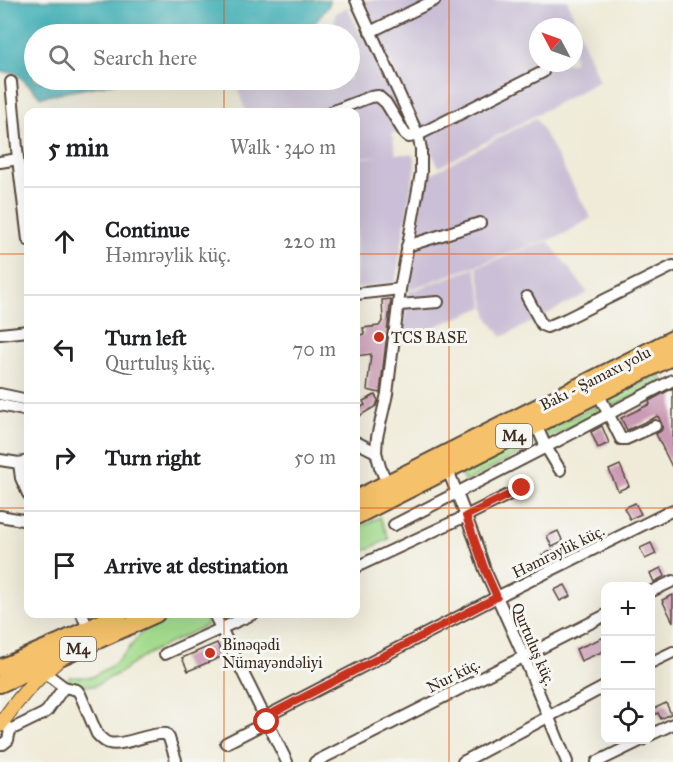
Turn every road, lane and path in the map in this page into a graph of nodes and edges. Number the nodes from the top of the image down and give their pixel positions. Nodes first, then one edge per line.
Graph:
1 (356, 0) edge
2 (435, 0) edge
3 (370, 32) junction
4 (543, 72) dead end
5 (11, 82) dead end
6 (341, 108) edge
7 (418, 135) junction
8 (18, 159) junction
9 (0, 162) edge
10 (24, 208) edge
11 (480, 223) dead end
12 (407, 246) junction
13 (673, 266) edge
14 (400, 289) junction
15 (360, 294) edge
16 (527, 297) dead end
17 (438, 302) dead end
18 (399, 305) junction
19 (24, 331) edge
20 (0, 334) edge
21 (673, 339) edge
22 (672, 358) edge
23 (673, 380) edge
24 (598, 393) junction
25 (0, 394) edge
26 (24, 399) edge
27 (0, 405) edge
28 (24, 410) edge
29 (608, 414) junction
30 (536, 425) junction
31 (655, 426) dead end
32 (360, 444) edge
33 (546, 447) junction
34 (376, 452) junction
35 (0, 460) edge
36 (24, 462) edge
37 (447, 470) junction
38 (560, 470) dead end
39 (387, 483) junction
40 (24, 485) edge
41 (522, 488) dead end
42 (457, 492) junction
43 (360, 496) edge
44 (673, 510) edge
45 (360, 514) edge
46 (0, 516) edge
47 (466, 516) junction
48 (24, 520) edge
49 (394, 525) dead end
50 (360, 565) edge
51 (673, 581) edge
52 (655, 590) edge
53 (497, 597) junction
54 (100, 618) edge
55 (145, 618) edge
56 (216, 618) edge
57 (244, 618) edge
58 (601, 618) edge
59 (85, 621) edge
60 (221, 628) junction
61 (61, 649) junction
62 (673, 652) edge
63 (165, 654) dead end
64 (524, 657) junction
65 (0, 658) edge
66 (655, 661) edge
67 (0, 668) edge
68 (45, 672) junction
69 (0, 684) edge
70 (64, 687) junction
71 (601, 690) edge
72 (548, 716) junction
73 (266, 719) junction
74 (673, 724) edge
75 (4, 726) edge
76 (655, 733) edge
77 (226, 743) dead end
78 (0, 744) edge
79 (634, 744) edge
80 (176, 760) dead end
81 (287, 762) edge
82 (315, 762) edge
83 (463, 762) edge
84 (567, 762) edge
85 (597, 762) edge

1 - 3 street
2 - 3 street
3 - 7 street
4 - 7 street
5 - 8 street
6 - 7 street
7 - 12 street
8 - 9 street
8 - 10 street
11 - 12 street
12 - 14 street
13 - 16 street
14 - 15 street
14 - 18 street
17 - 18 street
18 - 34 street
19 - 20 street
21 - 39 highway, Bakı - Şamaxı yolu / M4
22 - 24 highway, Bakı - Şamaxı yolu / M4
23 - 29 street
24 - 29 street
24 - 30 highway, Bakı - Şamaxı yolu / M4
25 - 26 street
27 - 28 street
29 - 31 street
29 - 33 street
30 - 33 street
30 - 37 highway, Bakı - Şamaxı yolu / M4
32 - 34 street
33 - 38 street
33 - 42 street
34 - 39 street
35 - 36 street
36 - 40 street
37 - 42 street, Qurtuluş küç.
37 - 45 highway, Bakı - Şamaxı yolu / M4
39 - 43 highway, Bakı - Şamaxı yolu / M4
41 - 47 street
42 - 47 street, Qurtuluş küç.
42 - 49 street
44 - 53 street, Həmrəylik küç.
46 - 48 street
47 - 50 street
47 - 53 street, Qurtuluş küç.
51 - 52 street
53 - 64 street, Qurtuluş küç.
53 - 73 street, Həmrəylik küç.
54 - 59 highway, M4
55 - 61 highway, M4
56 - 60 street
57 - 60 street
58 - 64 street, Nur küç.
59 - 61 highway, M4
60 - 63 street
60 - 73 street
61 - 65 highway
61 - 67 highway, M4
61 - 68 main road
61 - 69 highway, M4
62 - 66 street
64 - 72 street, Qurtuluş küç.
64 - 82 street, Nur küç.
68 - 70 street
68 - 75 main road
70 - 75 street
70 - 80 street
71 - 72 street
72 - 83 street
72 - 84 street, Qurtuluş küç.
73 - 77 street, Həmrəylik küç.
73 - 81 street
74 - 76 street
75 - 78 street
79 - 85 street

